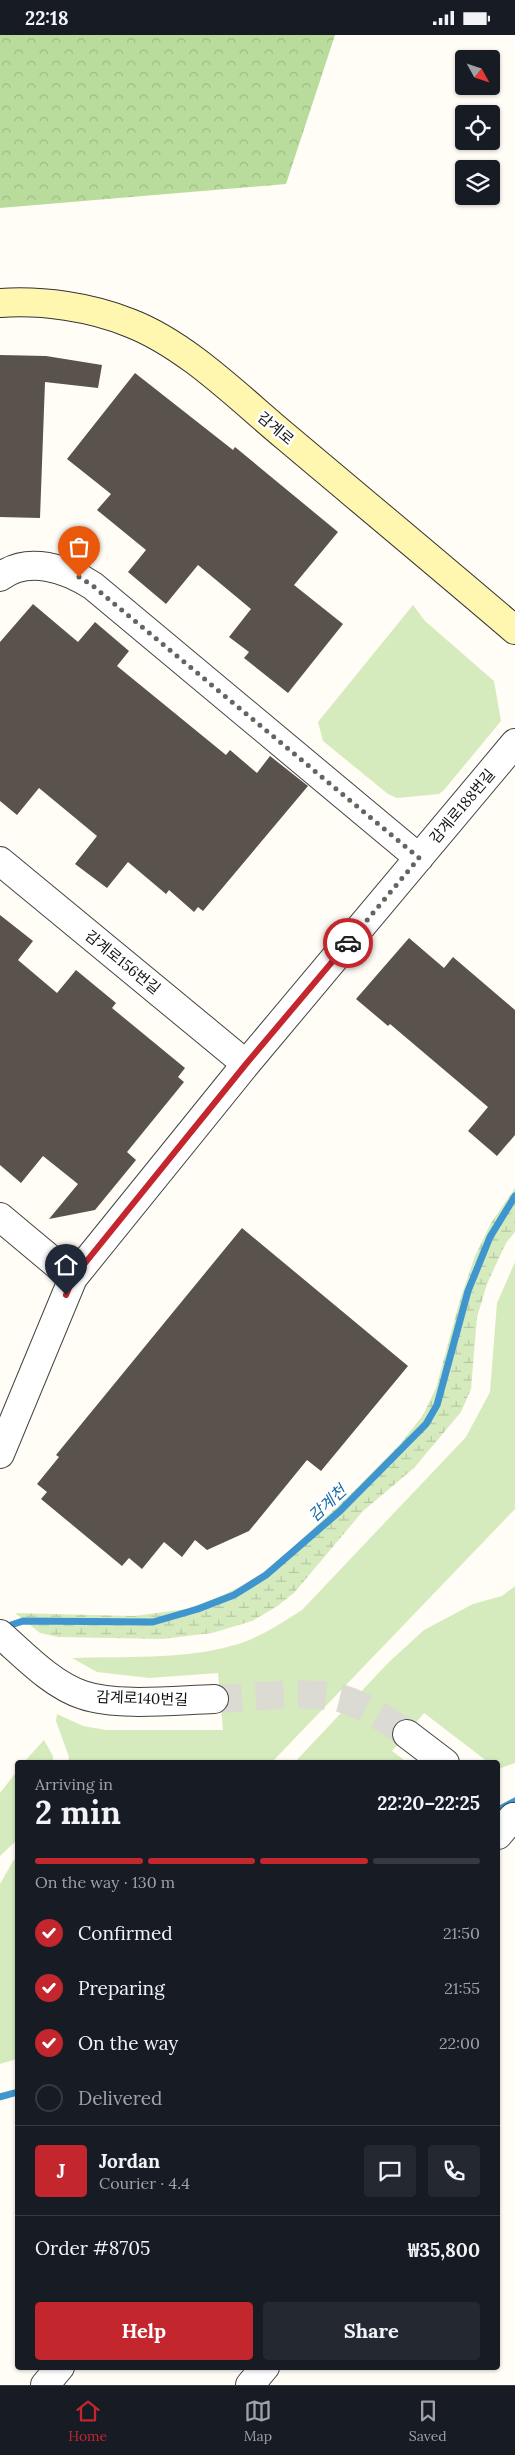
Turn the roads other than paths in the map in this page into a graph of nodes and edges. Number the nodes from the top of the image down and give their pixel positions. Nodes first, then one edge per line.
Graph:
1 (0, 303) edge
2 (0, 577) edge
3 (515, 629) edge
4 (515, 743) edge
5 (419, 858) junction
6 (0, 861) edge
7 (246, 1064) junction
8 (0, 1217) edge
9 (73, 1278) junction
10 (0, 1454) edge
11 (0, 1634) edge
12 (214, 1699) tunnel mouth
13 (407, 1734) tunnel mouth
14 (441, 1760) edge
15 (58, 2370) edge
16 (262, 2370) edge
17 (45, 2385) edge
18 (250, 2385) edge

1 - 3 main road, 감계로
2 - 5 street
4 - 5 street, 감계로188번길
5 - 7 street, 감계로188번길
6 - 7 street, 감계로156번길
7 - 9 street, 감계로188번길
8 - 9 street
9 - 10 street, 감계로188번길
11 - 12 street, 감계로140번길
13 - 14 street
15 - 17 street
16 - 18 street

